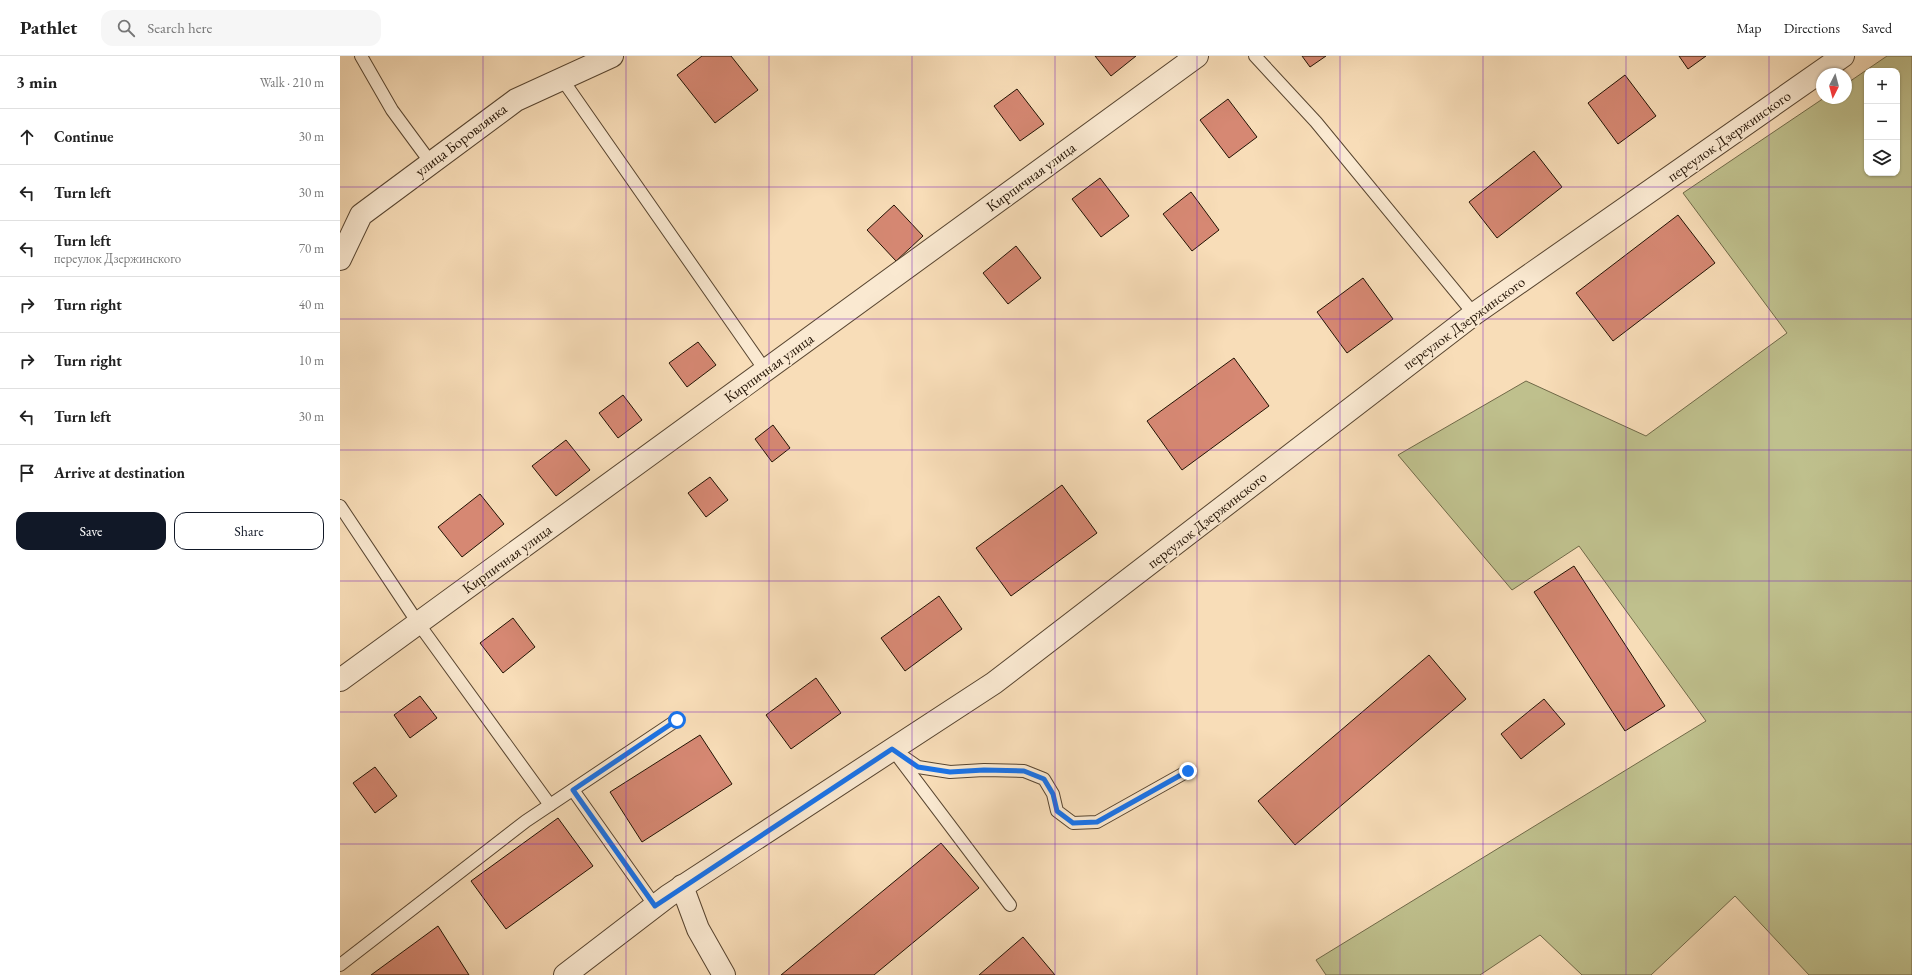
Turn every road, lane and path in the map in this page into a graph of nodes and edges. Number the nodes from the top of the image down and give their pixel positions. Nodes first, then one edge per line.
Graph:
1 (361, 56) edge
2 (612, 56) edge
3 (1197, 56) edge
4 (1255, 56) edge
5 (1843, 56) edge
6 (562, 79) junction
7 (431, 163) junction
8 (340, 259) edge
9 (1474, 314) junction
10 (765, 370) junction
11 (340, 506) edge
12 (418, 623) junction
13 (340, 680) edge
14 (677, 720) dead end
15 (892, 749) junction
16 (1188, 771) dead end
17 (573, 790) junction
18 (550, 805) junction
19 (682, 886) junction
20 (1010, 905) dead end
21 (655, 906) junction
22 (340, 965) edge
23 (565, 975) edge
24 (724, 975) edge

1 - 7 lane
2 - 6 street, улица Боровлянка
3 - 10 street, Кирпичная улица
4 - 9 lane
5 - 9 street, переулок Дзержинского
6 - 7 street, улица Боровлянка
6 - 10 lane
7 - 8 street, улица Боровлянка
9 - 15 street, переулок Дзержинского
10 - 12 street, Кирпичная улица
11 - 12 lane
12 - 13 street, Кирпичная улица
12 - 18 lane
14 - 17 lane
15 - 16 lane
15 - 19 street, переулок Дзержинского
15 - 20 lane
17 - 18 lane
17 - 21 lane
18 - 22 lane
19 - 21 street, переулок Дзержинского
19 - 24 street
21 - 23 street, переулок Дзержинского

